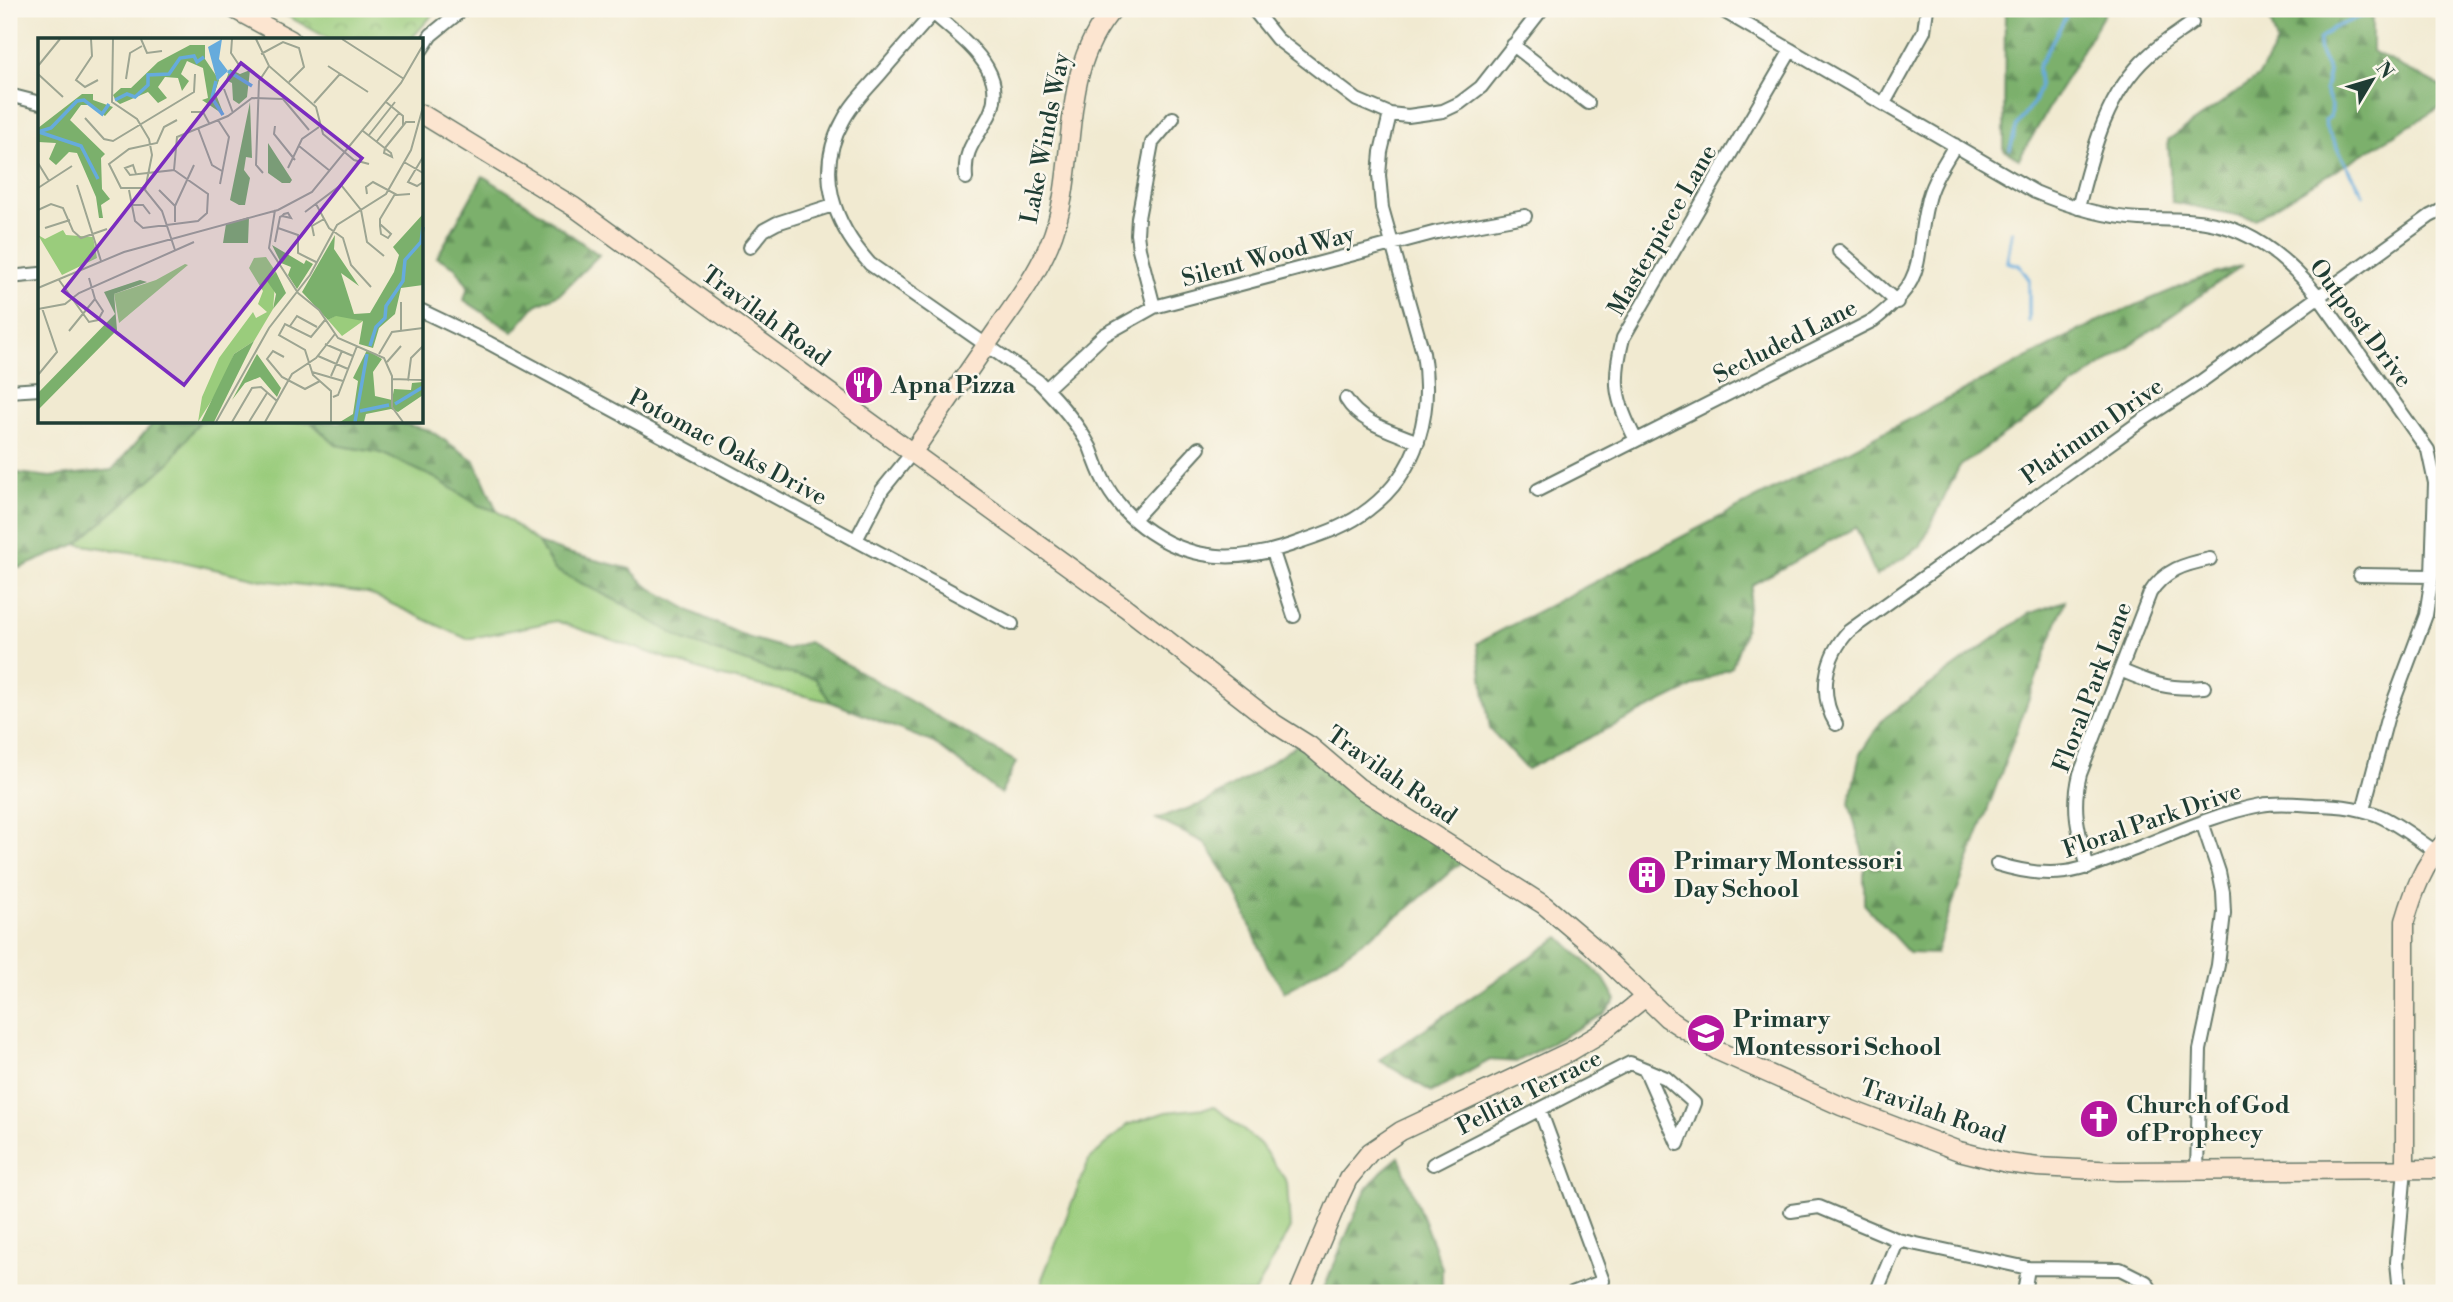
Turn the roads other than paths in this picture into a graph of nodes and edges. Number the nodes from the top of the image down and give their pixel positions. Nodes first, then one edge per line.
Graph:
1 (234, 9) edge
2 (463, 9) edge
3 (1114, 9) edge
4 (1253, 9) edge
5 (1542, 9) edge
6 (1720, 9) edge
7 (1927, 9) edge
8 (935, 11) edge
9 (2192, 23) dead end
10 (287, 38) edge
11 (1513, 45) junction
12 (424, 46) edge
13 (1791, 50) junction
14 (9, 95) edge
15 (38, 102) edge
16 (1588, 103) dead end
17 (1884, 103) junction
18 (1390, 114) junction
19 (424, 115) edge
20 (1173, 118) dead end
21 (1955, 145) junction
22 (966, 178) dead end
23 (833, 205) junction
24 (2078, 208) junction
25 (2444, 209) edge
26 (1524, 216) dead end
27 (1393, 245) junction
28 (750, 247) dead end
29 (1839, 251) dead end
30 (38, 274) edge
31 (9, 277) edge
32 (2319, 297) junction
33 (1897, 302) junction
34 (1154, 307) junction
35 (424, 312) edge
36 (986, 346) junction
37 (38, 389) edge
38 (1046, 389) junction
39 (9, 391) edge
40 (1346, 399) dead end
41 (1636, 440) junction
42 (1418, 442) junction
43 (1199, 447) dead end
44 (912, 453) junction
45 (1538, 491) dead end
46 (1133, 519) junction
47 (856, 540) junction
48 (1273, 552) junction
49 (2210, 559) dead end
50 (2360, 575) dead end
51 (2432, 576) junction
52 (1294, 616) dead end
53 (1012, 624) dead end
54 (2120, 670) junction
55 (2204, 687) dead end
56 (1836, 724) dead end
57 (2363, 810) junction
58 (2202, 822) junction
59 (2440, 848) edge
60 (1997, 864) dead end
61 (2088, 868) junction
62 (1644, 998) junction
63 (1646, 1069) junction
64 (1540, 1110) junction
65 (1433, 1164) dead end
66 (2405, 1168) junction
67 (2444, 1169) edge
68 (2197, 1171) junction
69 (1791, 1211) dead end
70 (1898, 1240) junction
71 (2028, 1268) junction
72 (1299, 1293) edge
73 (1572, 1293) edge
74 (1876, 1293) edge
75 (2024, 1293) edge
76 (2152, 1293) edge
77 (2400, 1293) edge

1 - 10 main road
2 - 12 street
3 - 36 main road, Lake Winds Way
4 - 18 street
5 - 11 street
6 - 13 street, Outpost Drive
7 - 17 street
8 - 22 street
8 - 23 street
9 - 24 street
11 - 16 street
11 - 18 street
13 - 17 street, Outpost Drive
13 - 41 street, Masterpiece Lane
14 - 15 street
17 - 21 street, Outpost Drive
18 - 27 street
19 - 44 main road, Travilah Road
20 - 34 street
21 - 24 street, Outpost Drive
21 - 33 street, Secluded Lane
23 - 28 street
23 - 36 street
24 - 32 street, Outpost Drive
25 - 32 street, Platinum Drive
26 - 27 street, Silent Wood Way
27 - 34 street, Silent Wood Way
27 - 42 street
29 - 33 street
30 - 31 street
32 - 51 street, Outpost Drive
32 - 56 street, Platinum Drive
33 - 41 street, Secluded Lane
34 - 38 street, Silent Wood Way
35 - 47 street, Potomac Oaks Drive
36 - 38 street
36 - 44 main road, Lake Winds Way
37 - 39 street
38 - 46 street
40 - 42 street
41 - 45 street, Secluded Lane
42 - 48 street
43 - 46 street
44 - 47 street
44 - 62 main road, Travilah Road
46 - 48 street
47 - 53 street, Potomac Oaks Drive
48 - 52 street
49 - 54 street, Floral Park Lane
50 - 51 street
51 - 57 street, Outpost Drive
54 - 55 street
54 - 61 street, Floral Park Lane
57 - 58 street, Floral Park Drive
57 - 59 street, Floral Park Drive
58 - 61 street, Floral Park Drive
58 - 68 street
59 - 66 main road
60 - 61 street, Floral Park Drive
62 - 68 main road, Travilah Road
62 - 72 main road
63 - 63 street
63 - 64 street, Pellita Terrace
64 - 65 street, Pellita Terrace
64 - 73 street
66 - 67 main road, Travilah Road
66 - 68 main road, Travilah Road
66 - 77 street
69 - 70 street
70 - 71 street
70 - 74 street
71 - 75 street
71 - 76 street

